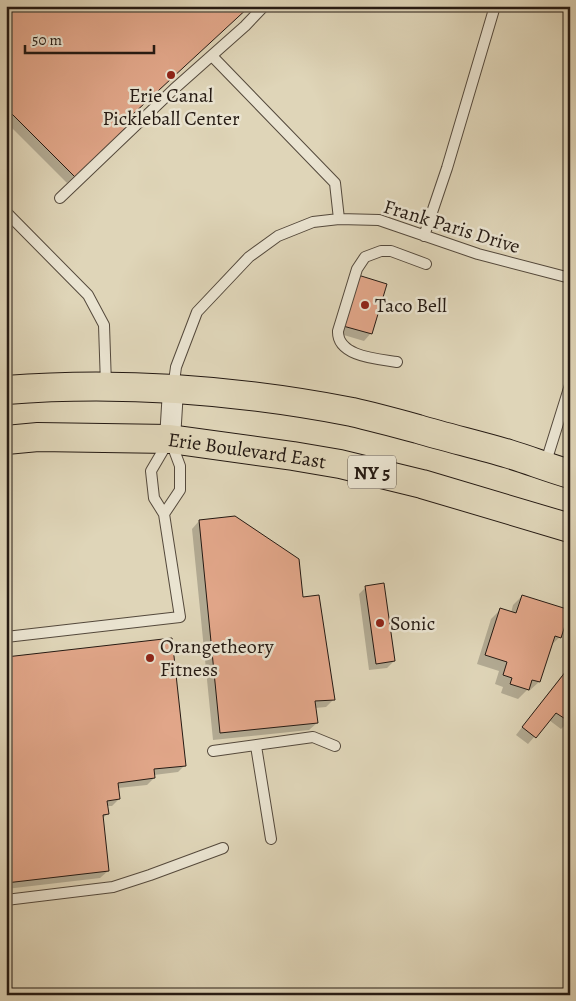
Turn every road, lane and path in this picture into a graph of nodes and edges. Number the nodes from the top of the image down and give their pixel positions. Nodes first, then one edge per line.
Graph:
1 (264, 6) edge
2 (495, 6) edge
3 (212, 56) junction
4 (60, 198) dead end
5 (6, 212) edge
6 (339, 219) junction
7 (424, 236) junction
8 (426, 264) dead end
9 (570, 278) edge
10 (398, 362) dead end
11 (106, 385) junction
12 (570, 385) edge
13 (6, 390) edge
14 (173, 390) junction
15 (170, 439) junction
16 (6, 440) edge
17 (557, 470) edge
18 (164, 514) junction
19 (570, 528) edge
20 (6, 637) edge
21 (256, 746) junction
22 (335, 746) dead end
23 (213, 751) dead end
24 (271, 838) dead end
25 (223, 848) dead end
26 (6, 900) edge

1 - 3 lane
2 - 7 lane
3 - 4 lane
3 - 6 lane
5 - 11 lane
6 - 7 lane, Frank Paris Drive
6 - 14 lane, Frank Paris Drive
7 - 9 lane, Frank Paris Drive
8 - 10 lane
11 - 13 main road
11 - 14 main road
12 - 17 lane
14 - 15 street
14 - 17 main road
15 - 16 main road, Erie Boulevard East / NY 5
15 - 18 lane
15 - 18 lane
15 - 19 main road, Erie Boulevard East / NY 5
18 - 20 lane
21 - 22 lane
21 - 23 lane
21 - 24 lane
25 - 26 lane

